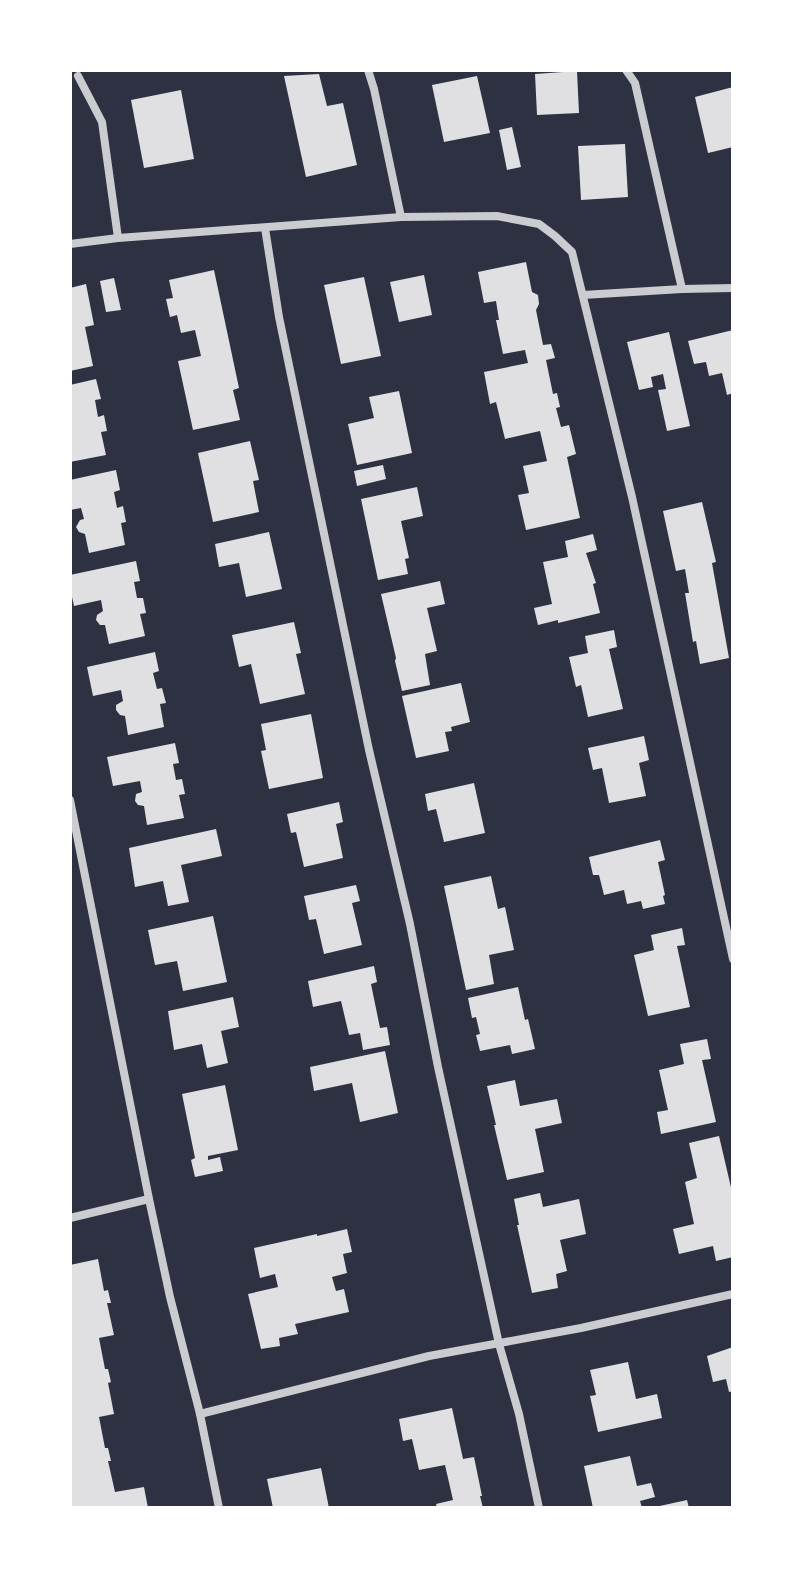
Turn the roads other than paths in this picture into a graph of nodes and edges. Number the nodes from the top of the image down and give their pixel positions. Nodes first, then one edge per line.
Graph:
1 (368, 70) edge
2 (626, 70) edge
3 (78, 76) dead end
4 (401, 217) junction
5 (265, 228) junction
6 (118, 238) junction
7 (70, 244) edge
8 (733, 288) edge
9 (682, 289) junction
10 (583, 295) junction
11 (70, 800) edge
12 (733, 959) edge
13 (149, 1199) junction
14 (70, 1218) edge
15 (733, 1294) edge
16 (499, 1344) junction
17 (200, 1414) junction
18 (219, 1508) edge
19 (539, 1508) edge

1 - 4 street
2 - 9 street
3 - 6 street
4 - 5 street
4 - 10 street
5 - 6 street
5 - 16 street
6 - 7 street
8 - 9 street
9 - 10 street
10 - 12 street
11 - 13 street
13 - 14 street
13 - 17 street
15 - 16 street
16 - 17 street
16 - 19 street
17 - 18 street

